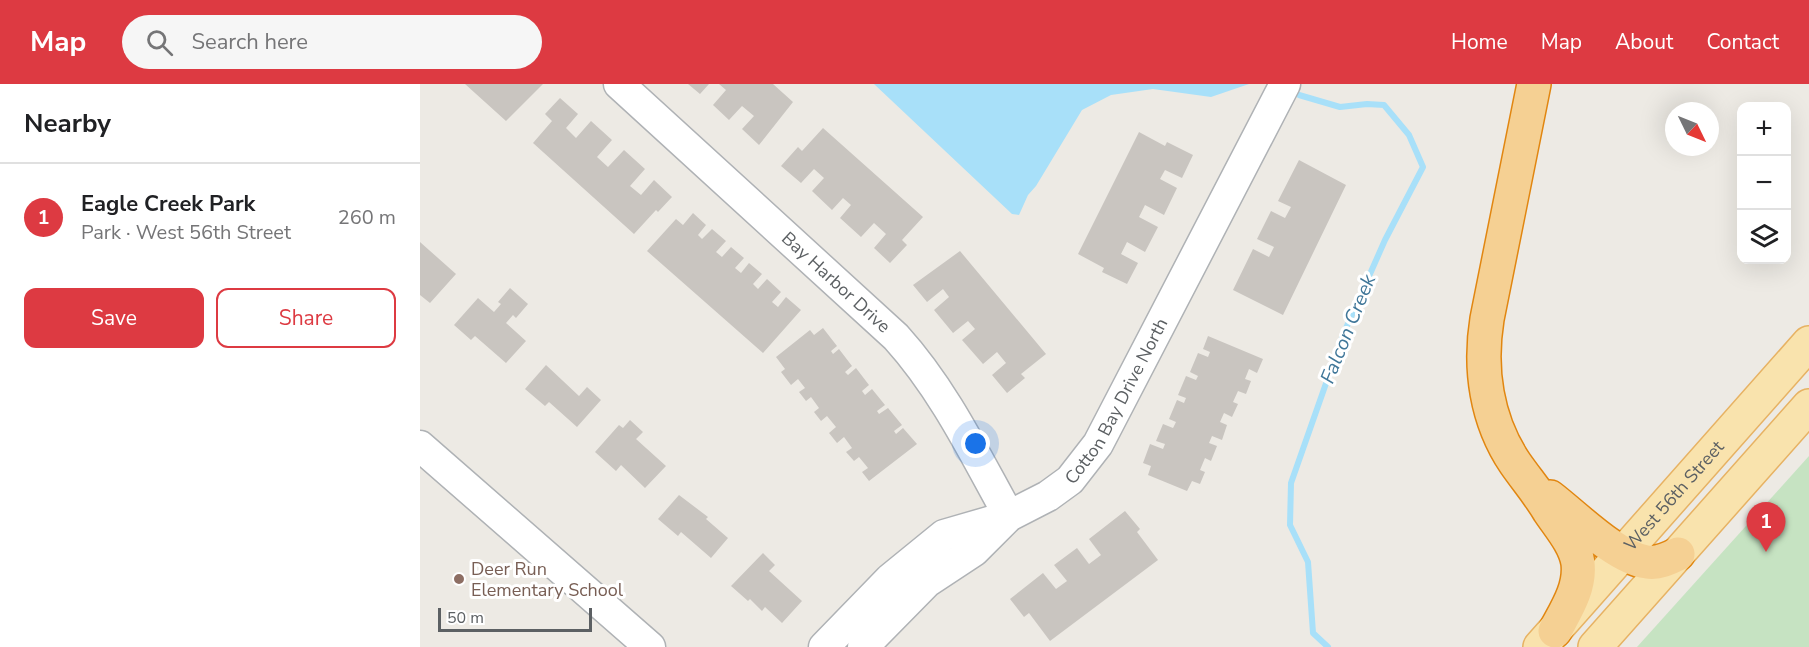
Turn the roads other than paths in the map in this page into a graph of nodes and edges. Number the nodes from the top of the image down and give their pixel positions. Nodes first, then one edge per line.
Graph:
1 (619, 84) edge
2 (1285, 84) edge
3 (1534, 84) edge
4 (1809, 343) edge
5 (1809, 406) edge
6 (420, 446) edge
7 (1530, 481) junction
8 (1009, 516) junction
9 (1622, 554) junction
10 (1678, 554) junction
11 (1547, 639) edge
12 (650, 647) edge
13 (824, 647) edge
14 (863, 647) edge
15 (1595, 647) edge

1 - 8 street, Bay Harbor Drive
2 - 8 street, Cotton Bay Drive North
3 - 7 highway
4 - 9 main road, West 56th Street
5 - 10 main road
6 - 12 street
7 - 9 highway
7 - 11 highway
8 - 13 street
8 - 14 street, Cotton Bay Drive North
9 - 10 highway
9 - 11 main road, West 56th Street
10 - 15 main road

